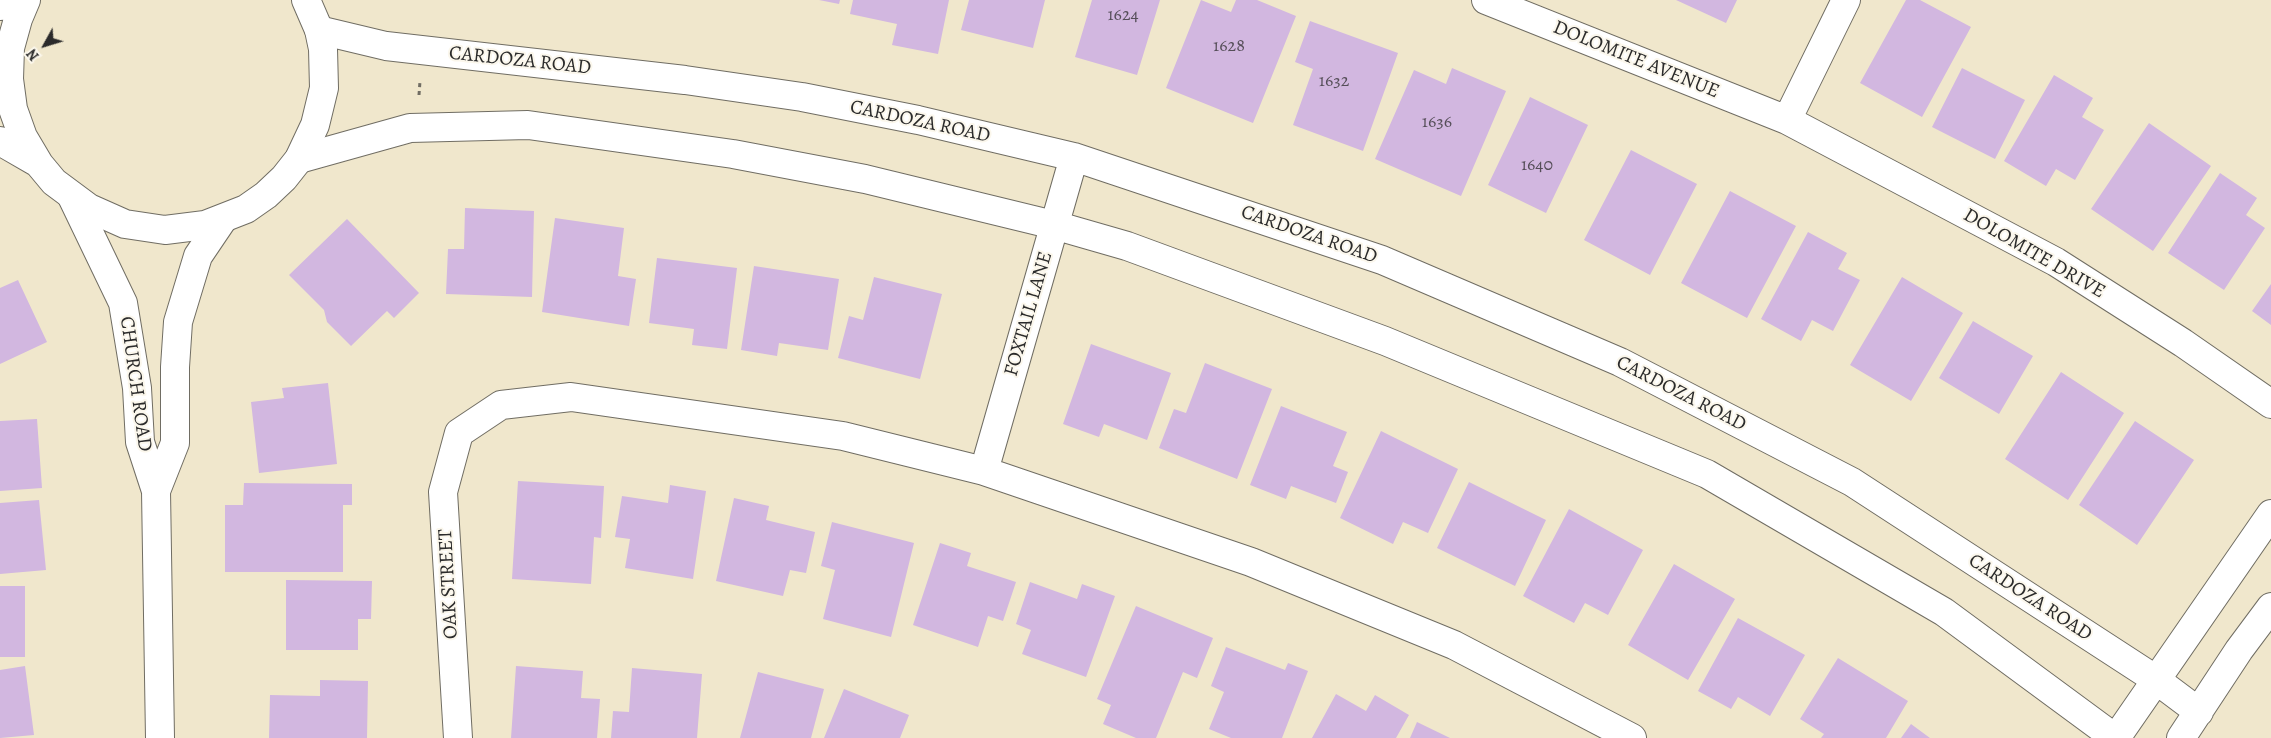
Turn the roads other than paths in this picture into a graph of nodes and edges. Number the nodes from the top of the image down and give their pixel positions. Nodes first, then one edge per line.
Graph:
1 (12, 0) edge
2 (26, 0) edge
3 (306, 0) edge
4 (1486, 0) edge
5 (1846, 0) edge
6 (0, 6) edge
7 (319, 30) junction
8 (1787, 120) junction
9 (0, 142) edge
10 (1074, 157) junction
11 (299, 159) junction
12 (38, 164) junction
13 (72, 197) junction
14 (224, 219) junction
15 (1054, 225) junction
16 (2271, 404) edge
17 (984, 471) junction
18 (156, 491) junction
19 (2271, 514) edge
20 (2271, 607) edge
21 (2155, 679) junction
22 (2199, 712) junction
23 (160, 738) edge
24 (458, 738) edge
25 (1632, 738) edge
26 (2116, 738) edge
27 (2181, 738) edge

1 - 6 street
2 - 12 street
3 - 7 street
4 - 8 street, DOLOMITE AVENUE
5 - 8 street
7 - 10 street, CARDOZA ROAD
7 - 11 street
8 - 16 street, DOLOMITE DRIVE
9 - 12 street
10 - 15 street, FOXTAIL LANE
10 - 21 street, CARDOZA ROAD
11 - 14 street
11 - 15 street
12 - 13 street
13 - 14 street
13 - 18 street, CHURCH ROAD
14 - 18 street, CHURCH ROAD
15 - 17 street, FOXTAIL LANE
15 - 26 street
17 - 24 street, OAK STREET
17 - 25 street
18 - 23 street, CHURCH ROAD
19 - 21 street
20 - 22 street
21 - 22 street, CARDOZA ROAD
21 - 26 street
22 - 27 street

